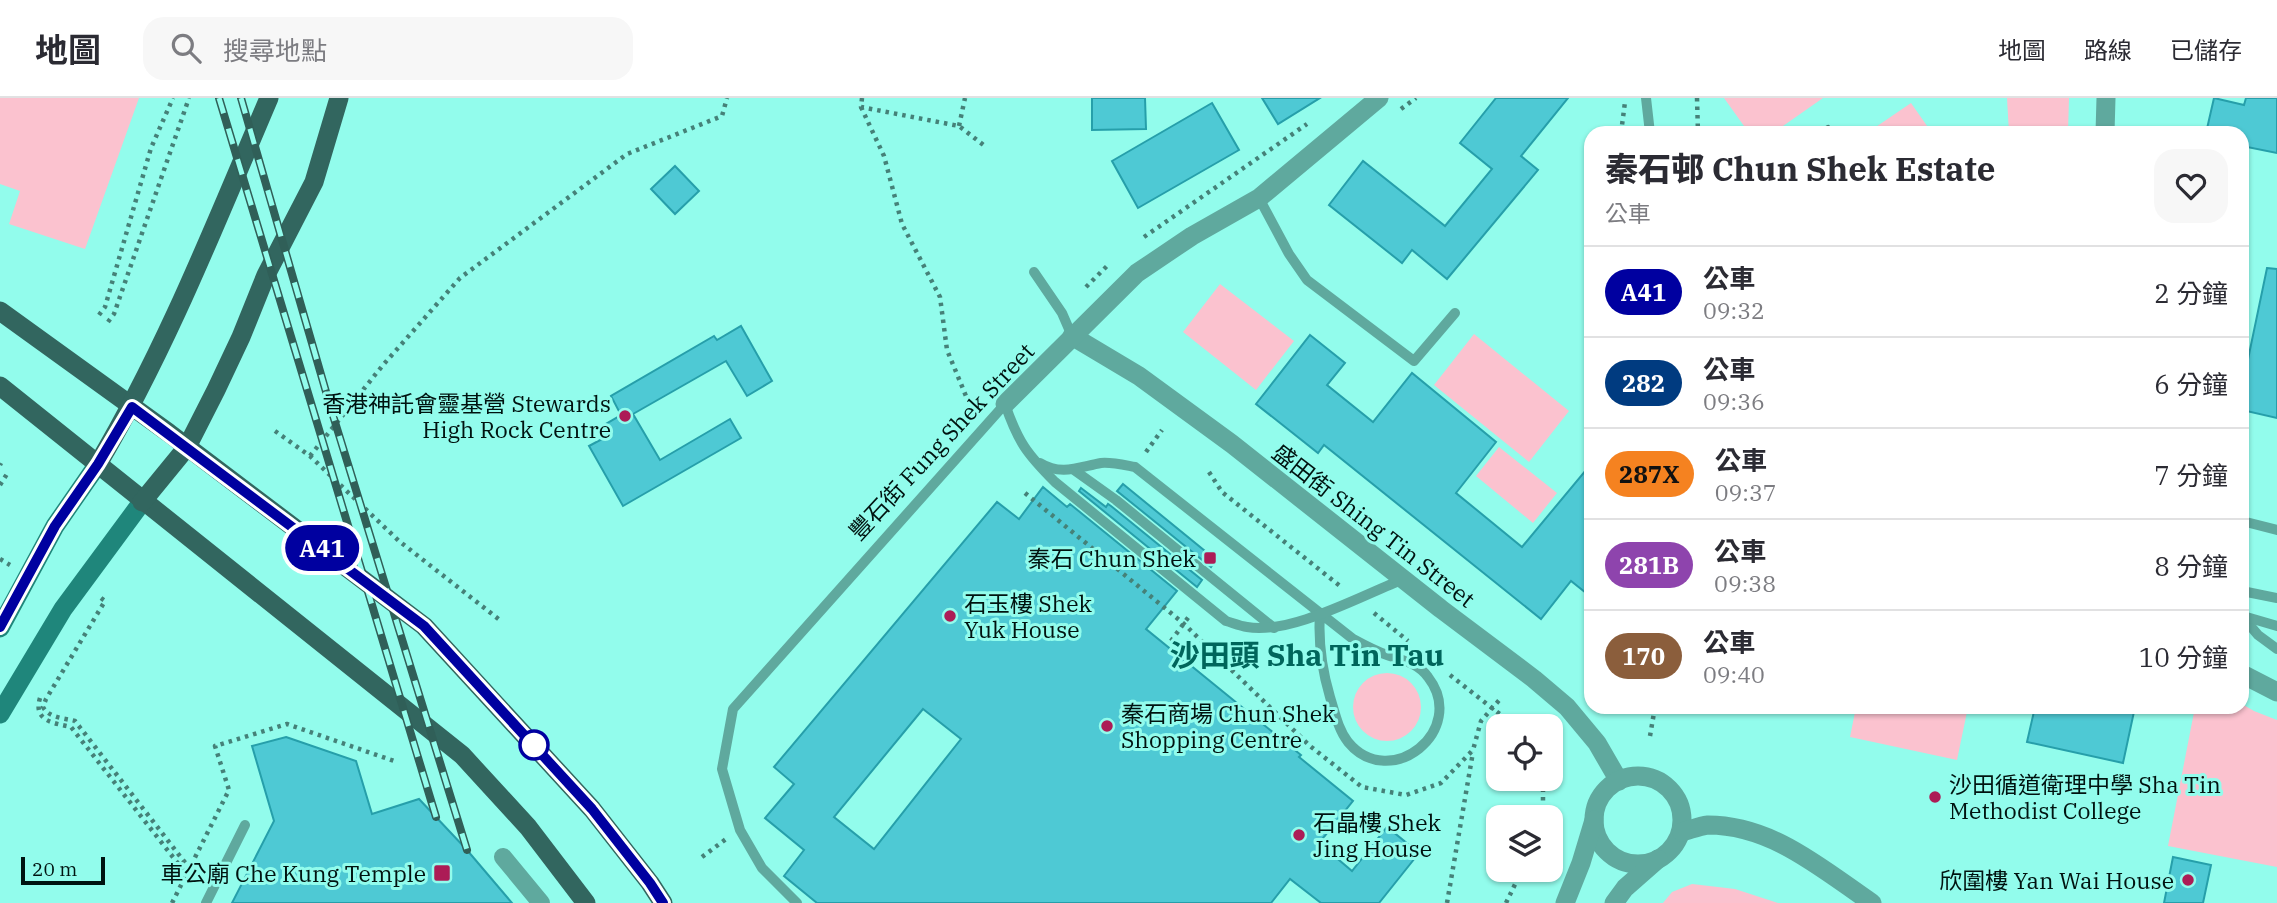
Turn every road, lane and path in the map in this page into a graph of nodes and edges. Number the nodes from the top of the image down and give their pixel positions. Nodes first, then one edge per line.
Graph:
1 (173, 98) edge
2 (189, 98) edge
3 (269, 98) edge
4 (339, 98) edge
5 (727, 98) edge
6 (862, 98) edge
7 (965, 98) edge
8 (1379, 98) edge
9 (1626, 98) edge
10 (1646, 98) edge
11 (1697, 98) edge
12 (2106, 98) edge
13 (861, 107) junction
14 (959, 126) junction
15 (1621, 126) edge
16 (1649, 126) edge
17 (1698, 126) edge
18 (2105, 126) edge
19 (986, 147) dead end
20 (1259, 198) junction
21 (1034, 272) dead end
22 (0, 311) edge
23 (1455, 313) dead end
24 (99, 315) dead end
25 (108, 322) dead end
26 (1072, 336) junction
27 (0, 386) edge
28 (1005, 404) junction
29 (132, 407) junction
30 (972, 413) dead end
31 (1162, 430) dead end
32 (275, 431) dead end
33 (187, 447) junction
34 (310, 456) junction
35 (1030, 457) junction
36 (98, 464) junction
37 (1135, 467) junction
38 (1074, 470) junction
39 (1209, 472) dead end
40 (7, 474) dead end
41 (0, 485) edge
42 (1222, 492) dead end
43 (1025, 493) dead end
44 (142, 502) junction
45 (2249, 524) edge
46 (2277, 530) edge
47 (1404, 579) junction
48 (2249, 592) edge
49 (2277, 598) edge
50 (1202, 601) junction
51 (1320, 613) junction
52 (2249, 618) edge
53 (501, 621) dead end
54 (1184, 623) junction
55 (2249, 624) edge
56 (2277, 626) edge
57 (0, 628) edge
58 (1274, 628) junction
59 (1171, 641) dead end
60 (2277, 649) edge
61 (2249, 678) edge
62 (2277, 692) edge
63 (1502, 697) dead end
64 (0, 714) edge
65 (1654, 714) edge
66 (1650, 736) dead end
67 (1473, 750) junction
68 (397, 762) dead end
69 (1619, 780) junction
70 (1594, 820) junction
71 (245, 825) dead end
72 (740, 830) junction
73 (1682, 832) junction
74 (503, 857) dead end
75 (702, 857) dead end
76 (1658, 859) junction
77 (190, 869) junction
78 (187, 876) junction
79 (1516, 882) edge
80 (172, 903) edge
81 (206, 903) edge
82 (541, 903) edge
83 (586, 903) edge
84 (663, 903) edge
85 (797, 903) edge
86 (1447, 903) edge
87 (1506, 903) edge
88 (1565, 903) edge
89 (1615, 903) edge
90 (1872, 903) edge

1 - 24 path
2 - 25 path
3 - 29 main road
4 - 33 main road
5 - 34 path
6 - 13 path
7 - 14 path
8 - 20 street, 豐石街 Fung Shek Street
9 - 15 path
10 - 16 lane
11 - 17 path
12 - 18 street
13 - 14 path
13 - 30 path
14 - 19 path
20 - 23 lane
20 - 26 street, 豐石街 Fung Shek Street
21 - 26 lane
22 - 29 main road
26 - 28 street, 豐石街 Fung Shek Street
26 - 47 street, 盛田街 Shing Tin Street
27 - 36 main road
28 - 35 lane
28 - 72 lane, 豐石街 Fung Shek Street
29 - 33 main road
29 - 36 main road
31 - 37 path
32 - 34 path
33 - 44 main road
33 - 84 main road
34 - 53 path
35 - 38 lane
35 - 50 lane
36 - 44 main road
36 - 57 main road
37 - 38 lane
37 - 51 lane
38 - 58 lane
39 - 42 path
40 - 41 path
43 - 54 path
44 - 64 main road
44 - 83 main road
45 - 46 lane
47 - 51 lane
47 - 69 street, 盛田街 Shing Tin Street
48 - 49 lane
50 - 54 path
50 - 58 lane
51 - 51 lane
51 - 58 lane
52 - 56 lane
54 - 59 path
54 - 67 path
55 - 60 lane
61 - 62 street
63 - 67 path
65 - 66 path
67 - 86 path
68 - 77 path
69 - 70 street
69 - 73 street
70 - 76 street
70 - 88 street
71 - 81 lane
72 - 75 path
72 - 85 lane, 豐石街 Fung Shek Street
73 - 76 street
73 - 90 street
74 - 82 street
76 - 89 street
77 - 78 path
77 - 78 path
78 - 80 path
79 - 87 path

